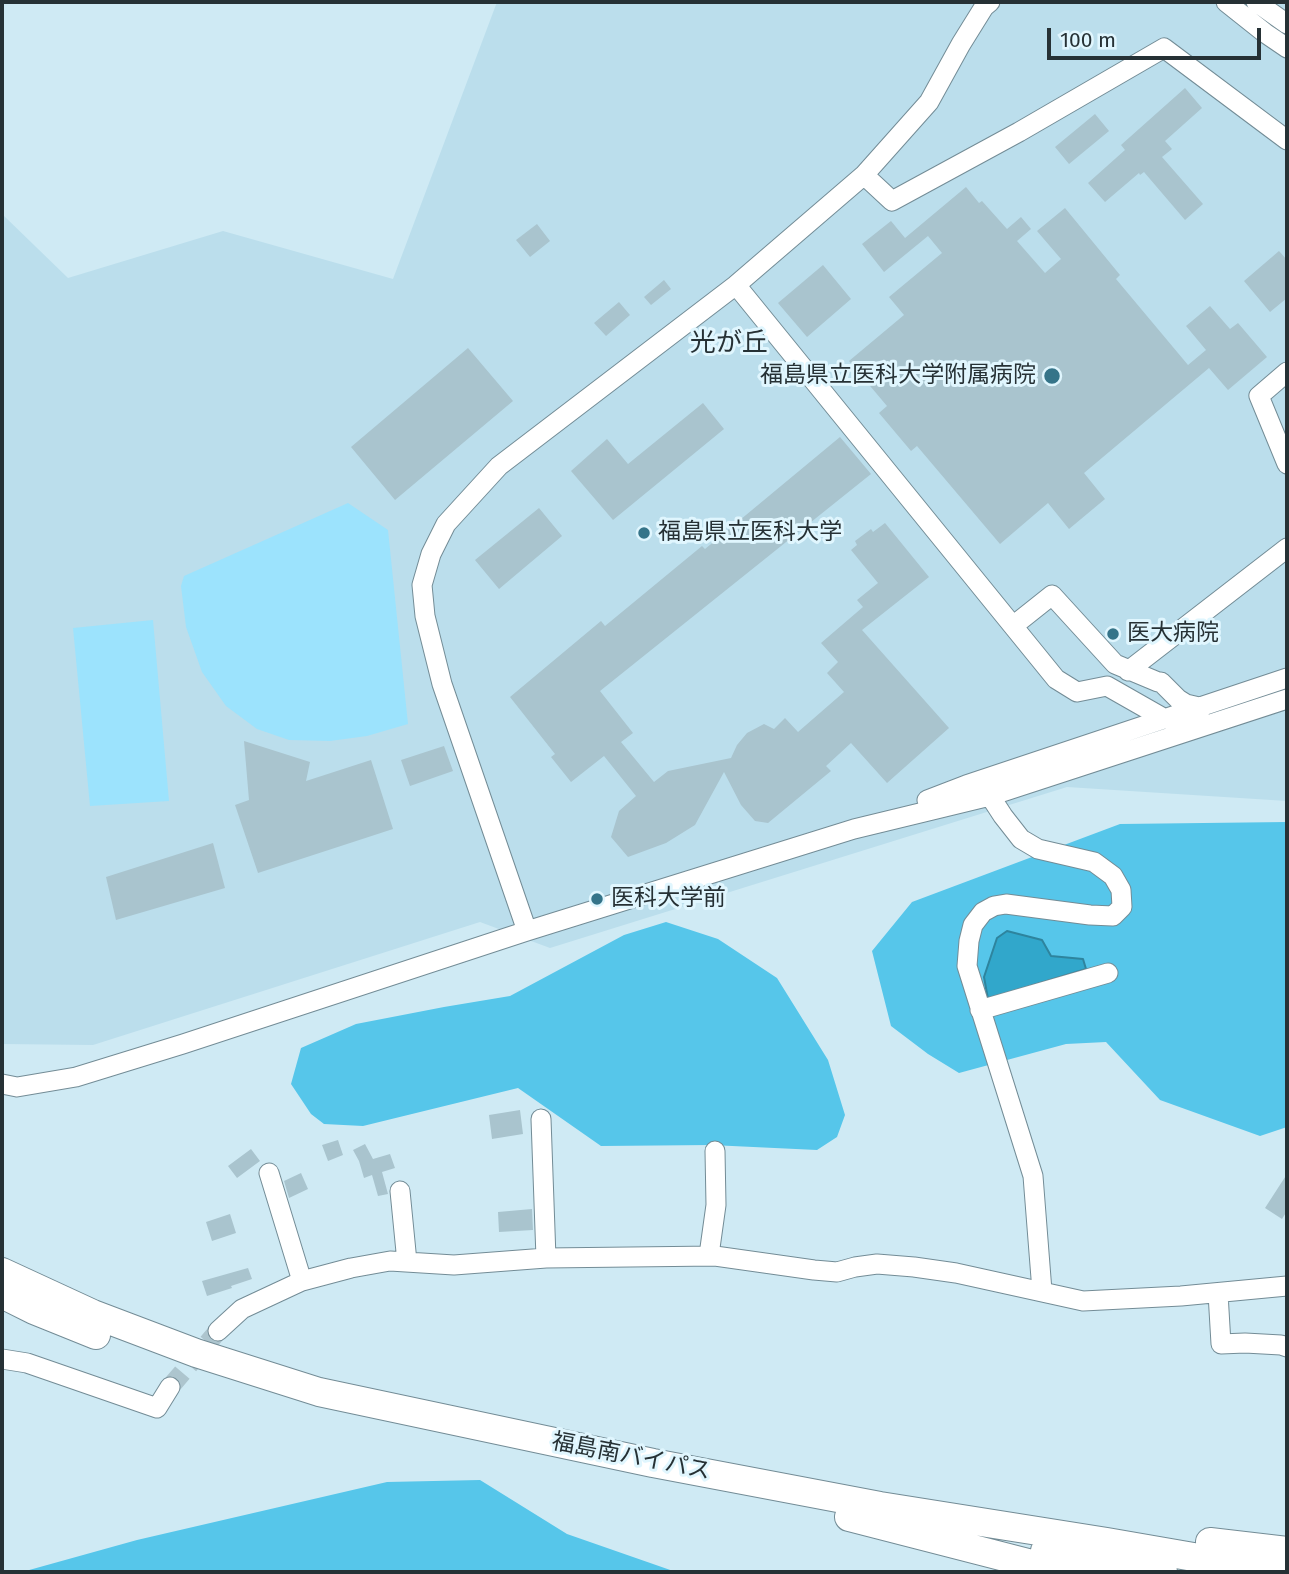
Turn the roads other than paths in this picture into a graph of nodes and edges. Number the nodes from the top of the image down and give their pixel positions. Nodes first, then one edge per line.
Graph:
1 (990, 2) edge
2 (1226, 2) edge
3 (1256, 2) edge
4 (1287, 24) edge
5 (1287, 48) edge
6 (1287, 140) edge
7 (864, 175) junction
8 (736, 285) junction
9 (1287, 372) edge
10 (1287, 464) edge
11 (1287, 548) edge
12 (1013, 626) junction
13 (1128, 671) junction
14 (1287, 678) edge
15 (1158, 682) junction
16 (1126, 696) junction
17 (1287, 699) edge
18 (1266, 706) junction
19 (1199, 707) junction
20 (1172, 719) junction
21 (1157, 742) junction
22 (1070, 752) junction
23 (987, 788) junction
24 (527, 931) junction
25 (1108, 973) dead end
26 (980, 1010) junction
27 (2, 1084) edge
28 (541, 1119) dead end
29 (715, 1151) dead end
30 (269, 1173) dead end
31 (400, 1191) dead end
32 (709, 1255) junction
33 (545, 1258) junction
34 (407, 1262) junction
35 (2, 1272) edge
36 (302, 1281) junction
37 (1287, 1286) edge
38 (1042, 1291) junction
39 (1217, 1293) junction
40 (2, 1294) edge
41 (218, 1331) tunnel mouth
42 (1287, 1347) edge
43 (2, 1359) edge
44 (170, 1387) tunnel mouth
45 (880, 1506) junction
46 (828, 1512) junction
47 (1287, 1551) edge
48 (1063, 1572) edge
49 (1163, 1572) edge
50 (1280, 1572) edge

1 - 7 street
2 - 5 street
3 - 4 street
6 - 7 street
7 - 8 street
8 - 12 street
8 - 24 street
9 - 10 street
11 - 13 street
12 - 13 street
12 - 16 street
13 - 15 street
14 - 19 street
15 - 19 street
15 - 20 street
16 - 20 street
16 - 22 street
17 - 18 street
18 - 20 street
18 - 21 street
19 - 20 street
20 - 21 street
20 - 22 street
21 - 23 street
22 - 23 street
23 - 24 street
23 - 26 street
24 - 27 street
25 - 26 street
26 - 38 street
28 - 33 street
29 - 32 street
30 - 36 street
31 - 34 street
32 - 33 street
32 - 38 street
33 - 34 street
34 - 36 street
35 - 45 highway, 福島南バイパス
36 - 41 street
37 - 39 street
38 - 39 street
39 - 42 street
40 - 46 highway, 福島南バイパス
43 - 44 street
45 - 47 highway
45 - 50 highway, 福島南バイパス
46 - 48 highway
46 - 49 highway, 福島南バイパス

